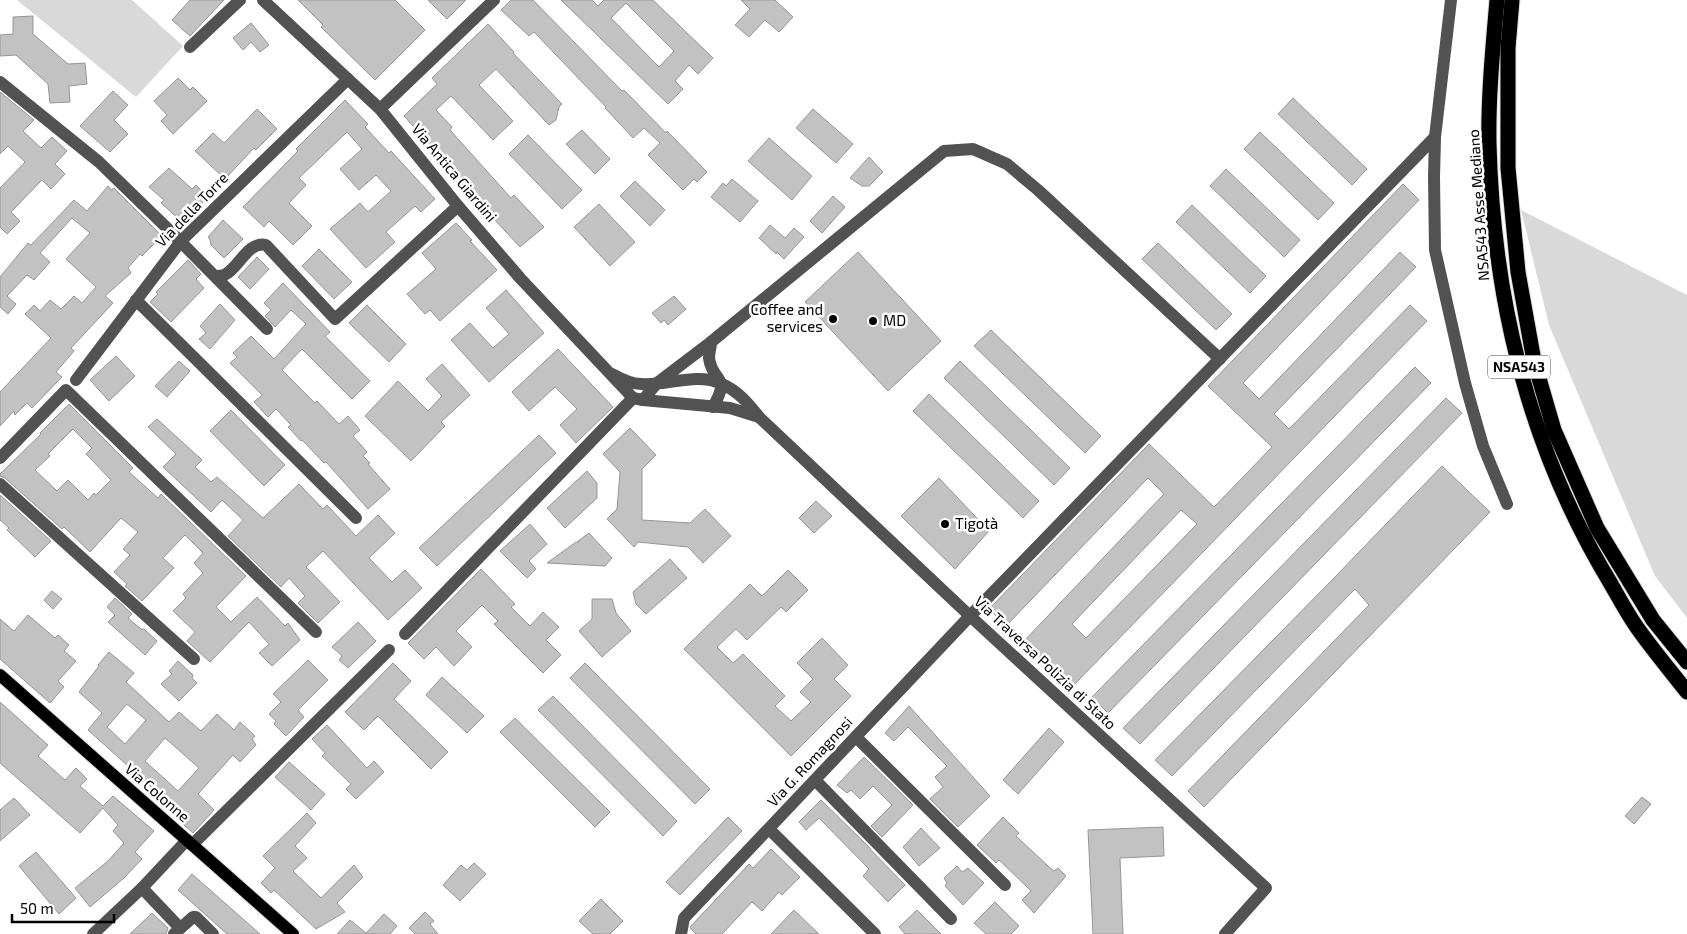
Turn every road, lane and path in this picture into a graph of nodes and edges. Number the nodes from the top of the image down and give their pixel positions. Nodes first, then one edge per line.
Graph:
1 (240, 0) edge
2 (263, 0) edge
3 (494, 0) edge
4 (1451, 0) edge
5 (1497, 0) edge
6 (1512, 0) edge
7 (190, 47) dead end
8 (348, 79) junction
9 (0, 82) edge
10 (380, 109) junction
11 (1435, 137) junction
12 (458, 206) junction
13 (180, 241) junction
14 (215, 276) junction
15 (136, 300) junction
16 (267, 329) dead end
17 (711, 342) junction
18 (1220, 359) junction
19 (612, 374) junction
20 (76, 380) dead end
21 (675, 380) junction
22 (657, 384) junction
23 (722, 384) junction
24 (638, 399) junction
25 (674, 404) junction
26 (714, 407) junction
27 (759, 417) junction
28 (0, 458) edge
29 (0, 484) edge
30 (1507, 504) dead end
31 (356, 518) dead end
32 (970, 616) junction
33 (316, 632) dead end
34 (405, 634) dead end
35 (389, 650) dead end
36 (194, 658) dead end
37 (1687, 662) edge
38 (0, 675) edge
39 (1687, 692) edge
40 (856, 737) junction
41 (815, 780) junction
42 (769, 829) junction
43 (190, 843) junction
44 (1005, 885) dead end
45 (142, 888) junction
46 (951, 919) dead end
47 (177, 931) edge
48 (93, 934) edge
49 (213, 934) edge
50 (294, 934) edge
51 (681, 934) edge
52 (875, 934) edge
53 (1226, 934) edge

1 - 7 street
2 - 8 street, Via Antica Giardini
3 - 10 street
4 - 11 street
5 - 39 highway, NSA543 Asse Mediano / NSA543
6 - 37 highway, NSA543 Asse Mediano / NSA543
8 - 10 street, Via Antica Giardini
8 - 13 street, Via della Torre
9 - 13 street
10 - 12 street, Via Antica Giardini
11 - 18 street, Via G. Romagnosi
11 - 30 street
12 - 14 street
12 - 19 street, Via Antica Giardini
13 - 14 street
13 - 15 street, Via della Torre
14 - 16 street
15 - 20 street, Via della Torre
15 - 31 street
17 - 18 street
17 - 22 street
17 - 23 street
18 - 32 street, Via G. Romagnosi
19 - 22 street, Via Antica Giardini
19 - 24 street, Via Antica Giardini
21 - 22 street, Via Antica Giardini
21 - 23 street, Via Antica Giardini
21 - 25 street
22 - 24 street
23 - 26 street
23 - 27 street, Via Antica Giardini
24 - 25 street
24 - 34 street
25 - 26 street
26 - 27 street
27 - 32 street, Via Traversa Polizia di Stato
28 - 33 street
29 - 36 street
32 - 40 street, Via G. Romagnosi
32 - 53 street, Via Traversa Polizia di Stato
35 - 43 street
38 - 43 main road, Via Colonne
40 - 41 street, Via G. Romagnosi
40 - 44 street
41 - 42 street, Via G. Romagnosi
41 - 46 street
42 - 51 street, Via G. Romagnosi
42 - 52 street
43 - 45 street
43 - 50 main road, Via Colonne
45 - 47 street
45 - 48 street
47 - 49 street

